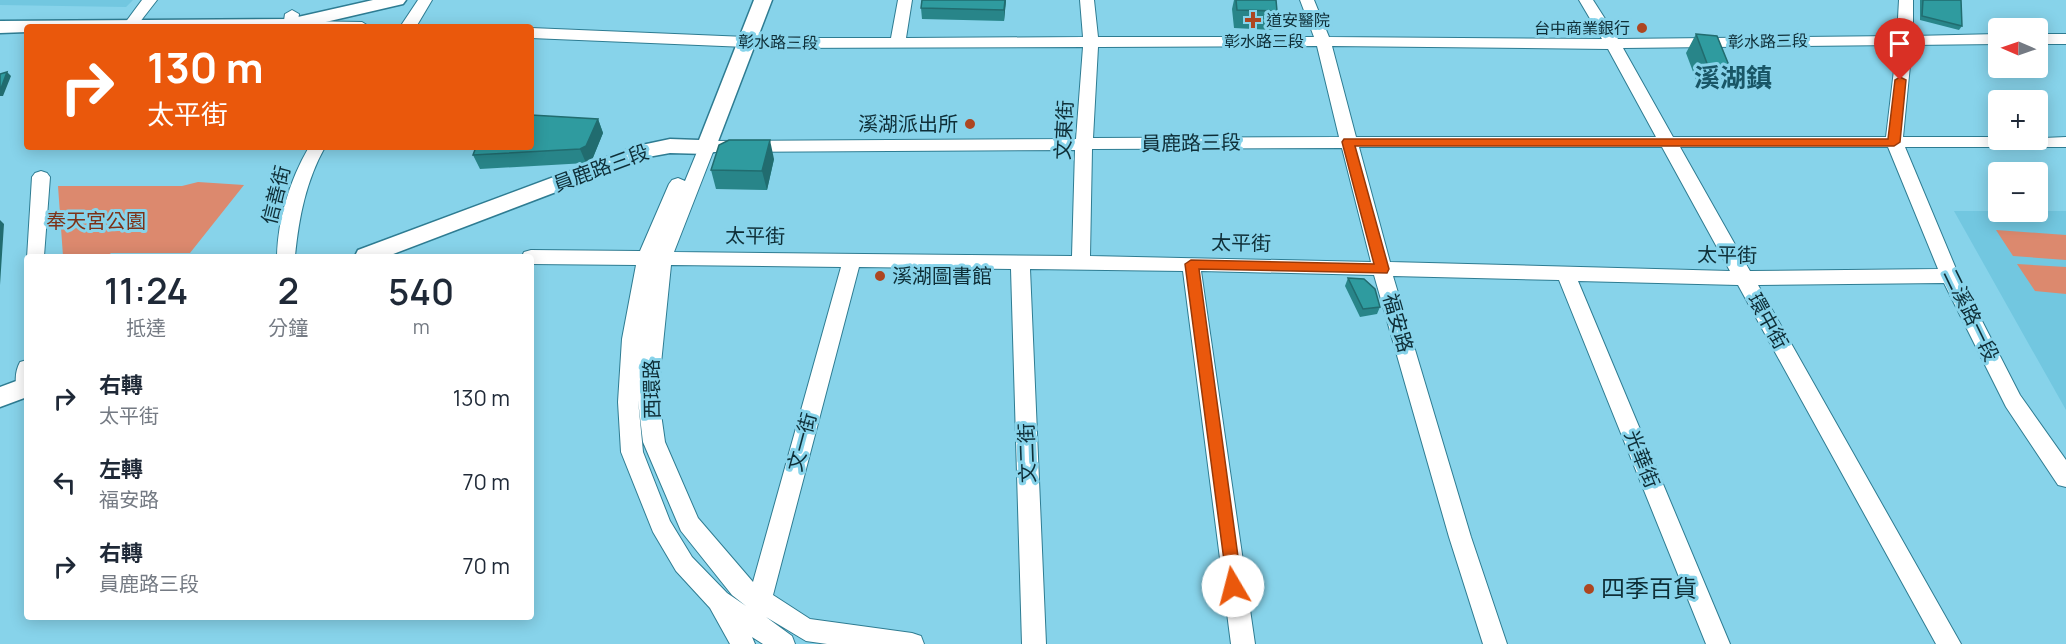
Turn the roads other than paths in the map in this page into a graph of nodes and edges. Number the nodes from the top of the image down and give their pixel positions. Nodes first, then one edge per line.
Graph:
1 (150, 0) edge
2 (361, 0) edge
3 (397, 0) edge
4 (425, 0) edge
5 (752, 0) edge
6 (763, 0) edge
7 (905, 0) edge
8 (1088, 0) edge
9 (1308, 0) edge
10 (1586, 0) edge
11 (1906, 0) edge
12 (0, 16) edge
13 (290, 19) junction
14 (133, 22) edge
15 (80, 24) edge
16 (335, 24) edge
17 (410, 24) edge
18 (24, 26) edge
19 (0, 27) edge
20 (534, 33) edge
21 (1905, 38) junction
22 (1988, 39) edge
23 (2048, 39) edge
24 (2066, 39) edge
25 (742, 41) junction
26 (1323, 41) junction
27 (1090, 42) junction
28 (898, 43) junction
29 (1613, 44) junction
30 (1348, 142) junction
31 (1894, 142) junction
32 (2066, 142) edge
33 (1084, 144) junction
34 (1669, 144) junction
35 (700, 147) junction
36 (314, 150) edge
37 (41, 177) dead end
38 (35, 254) edge
39 (286, 254) edge
40 (371, 254) edge
41 (534, 256) edge
42 (655, 257) junction
43 (852, 260) junction
44 (1020, 262) junction
45 (1081, 263) junction
46 (1191, 264) junction
47 (1382, 269) junction
48 (1566, 274) junction
49 (1950, 276) junction
50 (1744, 278) junction
51 (24, 381) edge
52 (0, 397) edge
53 (2066, 478) edge
54 (760, 598) junction
55 (748, 634) edge
56 (803, 637) edge
57 (783, 644) edge
58 (912, 644) edge
59 (1034, 644) edge
60 (1243, 644) edge
61 (1495, 644) edge
62 (1718, 644) edge
63 (1949, 644) edge

1 - 14 street
2 - 13 main road
3 - 13 main road
4 - 17 street
5 - 25 main road, 西環路
6 - 25 main road, 西環路
7 - 28 street
8 - 27 street, 文東街
9 - 26 street, 福安路
10 - 29 street, 環中街
11 - 21 street
12 - 14 main road
13 - 14 main road
13 - 16 street
14 - 15 main road
18 - 19 main road
20 - 25 street, 彰水路三段
21 - 22 street, 彰水路三段
21 - 29 street, 彰水路三段
21 - 31 street
23 - 24 street
25 - 28 street, 彰水路三段
25 - 35 main road, 西環路
26 - 27 street, 彰水路三段
26 - 29 street, 彰水路三段
26 - 30 street, 福安路
27 - 28 street, 彰水路三段
27 - 33 street, 文東街
29 - 34 street, 環中街
30 - 33 street, 員鹿路三段
30 - 34 street, 員鹿路三段
30 - 47 street, 福安路
31 - 32 street, 員鹿路三段
31 - 34 street, 員鹿路三段
31 - 49 street, 二溪路一段
33 - 35 street, 員鹿路三段
33 - 45 street, 文東街
34 - 50 street, 環中街
35 - 40 main road, 員鹿路三段
35 - 42 street, 西環路
36 - 39 street, 信善街
37 - 38 street
41 - 42 street, 太平街
42 - 43 street, 太平街
42 - 54 street, 西環路
42 - 55 street, 西環路
43 - 44 street, 太平街
43 - 54 street, 文一街
44 - 45 street, 太平街
44 - 59 street, 文二街
45 - 46 street, 太平街
46 - 47 street, 太平街
46 - 60 street
47 - 48 street, 太平街
47 - 61 street, 福安路
48 - 50 street, 太平街
48 - 62 street, 光華街
49 - 50 street, 太平街
49 - 53 street, 二溪路一段
50 - 63 street, 環中街
51 - 52 main road
54 - 55 street, 文一街
54 - 56 street, 西環路
55 - 57 street
56 - 58 street, 西環路

